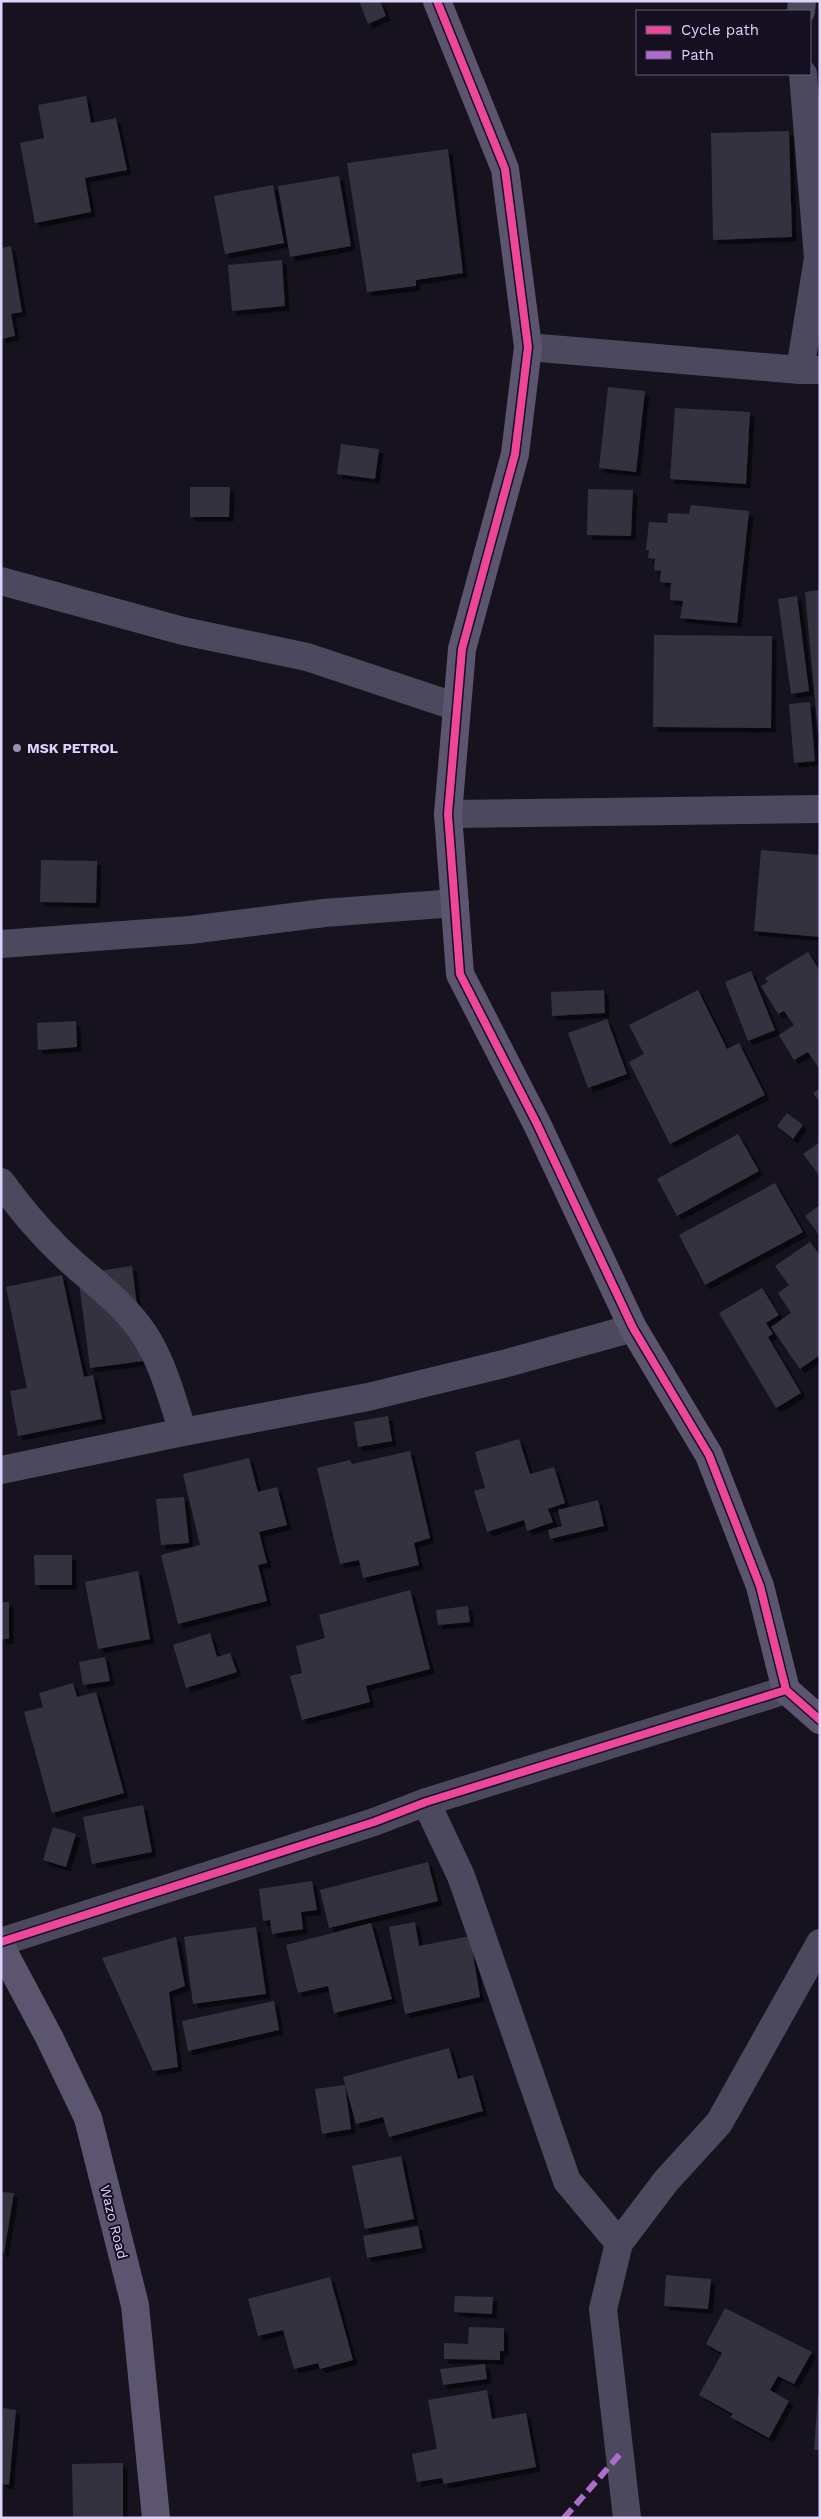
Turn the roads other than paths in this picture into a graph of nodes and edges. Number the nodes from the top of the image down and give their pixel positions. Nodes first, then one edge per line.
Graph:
1 (437, 1) edge
2 (803, 75) edge
3 (528, 347) junction
4 (810, 370) edge
5 (1, 581) edge
6 (457, 707) junction
7 (820, 809) edge
8 (448, 814) junction
9 (455, 903) junction
10 (1, 944) edge
11 (1, 1182) edge
12 (633, 1328) junction
13 (183, 1432) junction
14 (1, 1470) edge
15 (786, 1690) junction
16 (820, 1720) edge
17 (426, 1802) junction
18 (1, 1942) edge
19 (820, 1943) edge
20 (1, 1947) edge
21 (619, 2243) junction
22 (156, 2518) edge
23 (627, 2518) edge

1 - 3 street
2 - 4 street
3 - 4 street
3 - 6 street
5 - 6 street
6 - 8 street
7 - 8 street
8 - 9 street
9 - 10 street
9 - 12 street
11 - 13 street
12 - 13 street
12 - 15 street
13 - 14 street
15 - 16 street
15 - 17 street
17 - 18 street
17 - 21 street
19 - 21 street
20 - 22 street, Wazo Road
21 - 23 street

